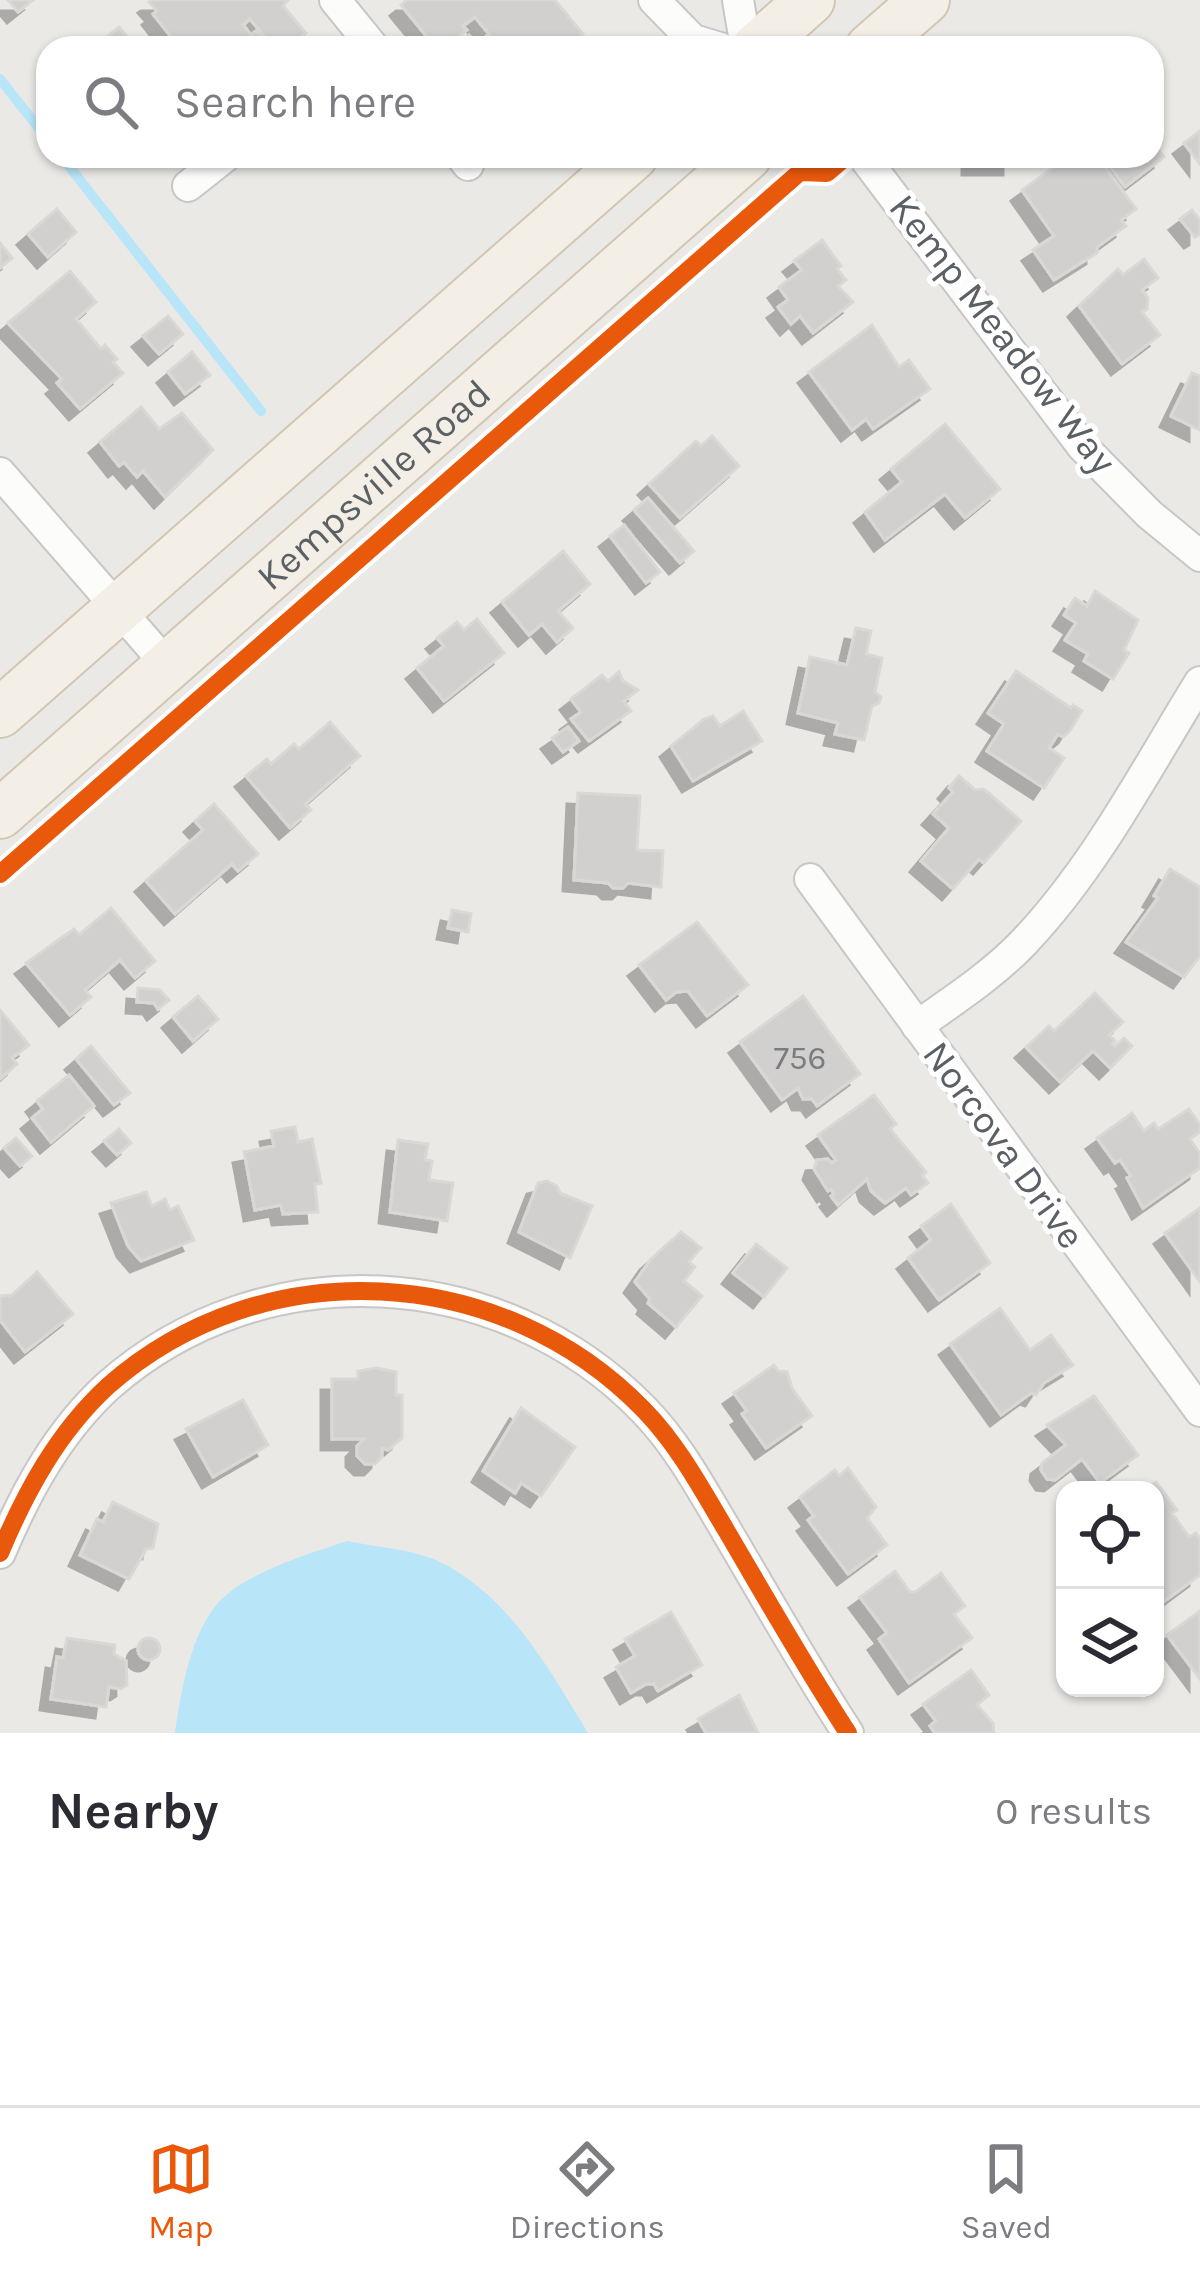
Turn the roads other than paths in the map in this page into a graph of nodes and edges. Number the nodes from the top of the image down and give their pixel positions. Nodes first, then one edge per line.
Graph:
1 (334, 0) edge
2 (654, 0) edge
3 (738, 0) edge
4 (810, 0) edge
5 (925, 0) edge
6 (361, 36) edge
7 (689, 36) edge
8 (744, 36) edge
9 (770, 36) edge
10 (884, 36) edge
11 (211, 168) edge
12 (619, 168) edge
13 (733, 168) edge
14 (872, 168) edge
15 (188, 186) dead end
16 (0, 473) edge
17 (1200, 556) edge
18 (118, 609) junction
19 (168, 667) junction
20 (1200, 682) edge
21 (0, 713) edge
22 (0, 814) edge
23 (810, 878) dead end
24 (917, 1026) junction
25 (1199, 1406) edge
26 (0, 1553) edge
27 (848, 1733) edge

1 - 6 street
2 - 7 street
3 - 8 street
4 - 9 main road
5 - 10 main road
11 - 15 street
12 - 18 main road, Kempsville Road
13 - 19 main road, Kempsville Road
14 - 17 street, Kemp Meadow Way
16 - 18 street
18 - 19 street
18 - 21 main road, Kempsville Road
19 - 22 main road, Kempsville Road
20 - 24 street
23 - 24 street, Norcova Drive
24 - 25 street, Norcova Drive
26 - 27 street

